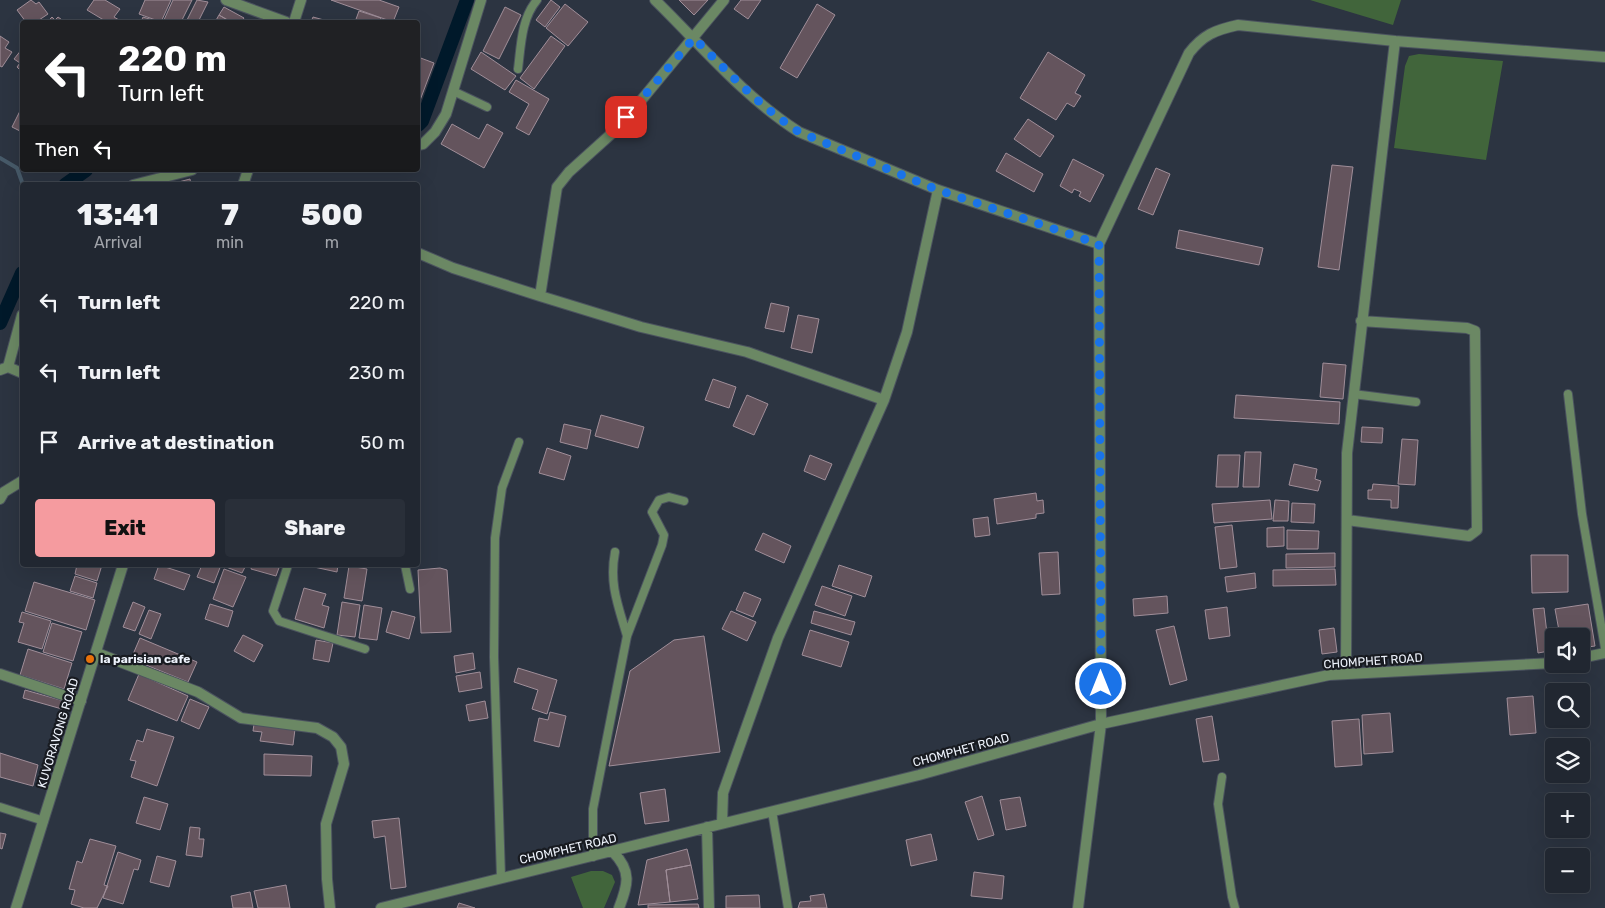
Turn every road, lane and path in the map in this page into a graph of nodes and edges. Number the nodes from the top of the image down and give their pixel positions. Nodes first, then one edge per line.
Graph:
1 (226, 0) edge
2 (301, 0) edge
3 (481, 0) edge
4 (537, 0) edge
5 (655, 0) edge
6 (724, 0) edge
7 (281, 20) edge
8 (295, 20) edge
9 (694, 38) junction
10 (1395, 41) junction
11 (1605, 57) edge
12 (518, 69) dead end
13 (453, 92) junction
14 (487, 107) dead end
15 (420, 145) edge
16 (184, 172) edge
17 (145, 182) edge
18 (938, 190) junction
19 (1099, 244) junction
20 (420, 254) edge
21 (540, 296) junction
22 (20, 321) edge
23 (1361, 321) junction
24 (4, 369) edge
25 (20, 373) edge
26 (1353, 394) junction
27 (1568, 394) dead end
28 (884, 400) junction
29 (1416, 402) dead end
30 (519, 442) dead end
31 (20, 482) edge
32 (1, 494) edge
33 (684, 501) dead end
34 (1347, 520) junction
35 (616, 552) dead end
36 (122, 567) edge
37 (287, 567) edge
38 (405, 567) edge
39 (410, 588) dead end
40 (627, 636) junction
41 (1605, 648) edge
42 (365, 649) dead end
43 (97, 652) junction
44 (1605, 653) edge
45 (1590, 656) edge
46 (1545, 663) edge
47 (1346, 673) junction
48 (0, 674) edge
49 (81, 701) junction
50 (1101, 724) junction
51 (1222, 777) dead end
52 (0, 807) edge
53 (772, 811) junction
54 (44, 821) junction
55 (722, 823) junction
56 (707, 827) junction
57 (613, 852) junction
58 (593, 857) junction
59 (501, 878) junction
60 (398, 906) edge
61 (16, 908) edge
62 (330, 908) edge
63 (381, 908) edge
64 (619, 908) edge
65 (709, 908) edge
66 (788, 908) edge
67 (1078, 908) edge
68 (1235, 908) edge

1 - 7 street
2 - 8 street
3 - 13 street
4 - 12 lane
5 - 9 street
6 - 9 street
9 - 18 street
9 - 21 street
10 - 11 street
10 - 19 street
10 - 23 street
13 - 14 lane
13 - 15 street
16 - 17 street
18 - 19 street
18 - 28 street
19 - 50 street
20 - 21 street
21 - 28 street
22 - 24 street
23 - 26 street
23 - 34 street
24 - 25 street
26 - 29 lane
26 - 34 street
27 - 41 lane
28 - 55 street
30 - 59 lane
31 - 32 street
33 - 40 lane
34 - 47 street
35 - 40 lane
36 - 43 street, KUVORAVONG ROAD
37 - 42 lane
38 - 39 lane
40 - 58 lane
43 - 49 street, KUVORAVONG ROAD
43 - 62 street
44 - 45 street
46 - 47 street, CHOMPHET ROAD
47 - 50 street, CHOMPHET ROAD
48 - 49 street
49 - 54 street, KUVORAVONG ROAD
50 - 53 street, CHOMPHET ROAD
50 - 67 street
51 - 68 lane
52 - 54 lane
53 - 55 street, CHOMPHET ROAD
53 - 66 lane
54 - 61 street, KUVORAVONG ROAD
55 - 56 street, CHOMPHET ROAD
56 - 57 street, CHOMPHET ROAD
56 - 65 street
57 - 58 street, CHOMPHET ROAD
57 - 64 street
58 - 59 street, CHOMPHET ROAD
59 - 60 street, CHOMPHET ROAD
60 - 63 street, CHOMPHET ROAD

